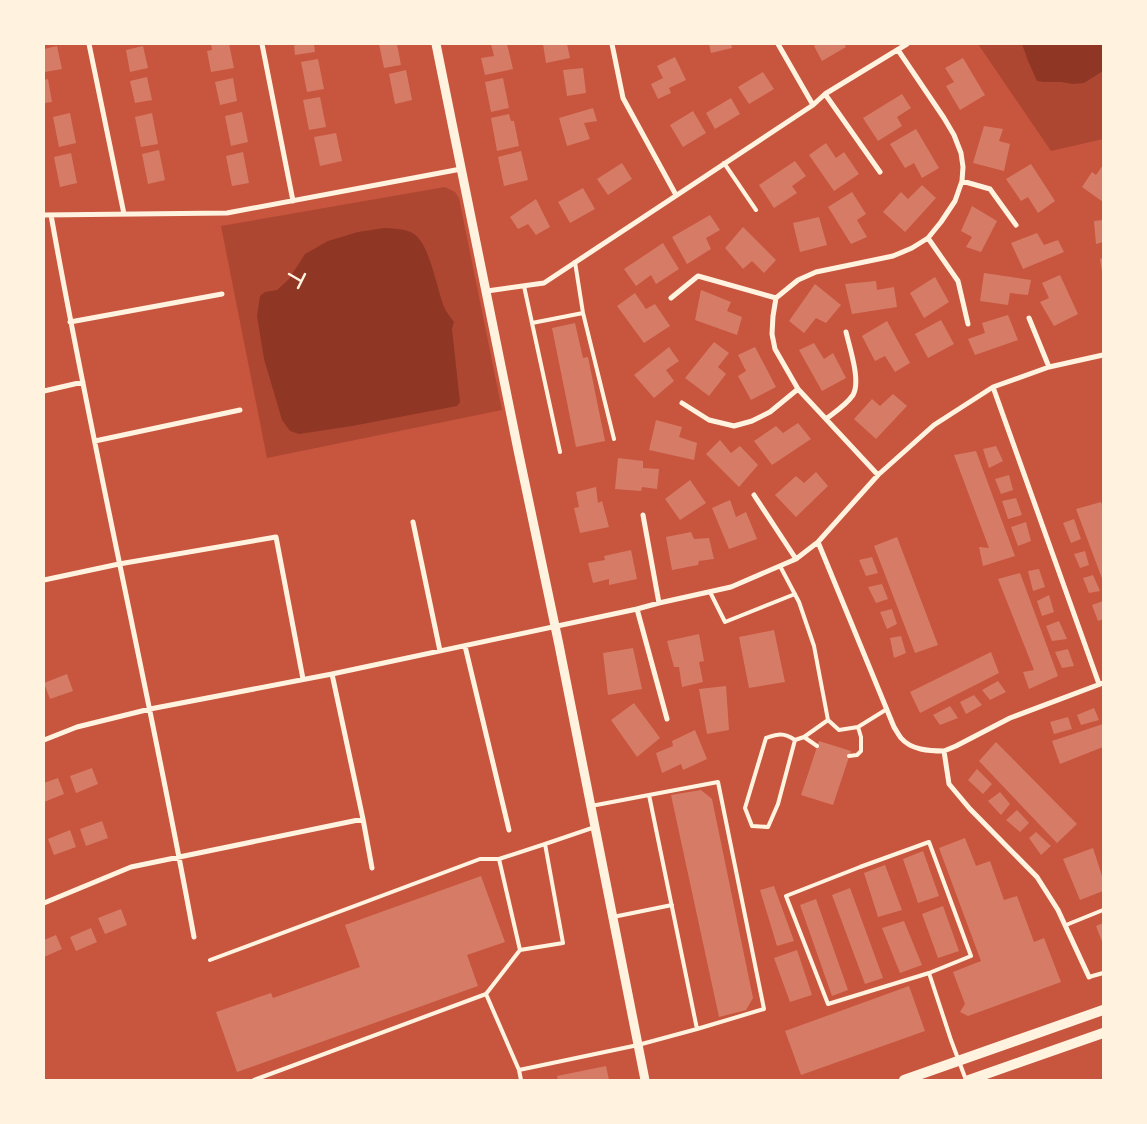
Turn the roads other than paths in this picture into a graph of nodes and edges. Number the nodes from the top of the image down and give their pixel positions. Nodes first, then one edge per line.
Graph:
1 (89, 44) edge
2 (262, 44) edge
3 (436, 44) edge
4 (612, 44) edge
5 (778, 44) edge
6 (907, 44) edge
7 (898, 50) junction
8 (825, 94) junction
9 (812, 105) junction
10 (724, 163) junction
11 (461, 169) junction
12 (880, 172) dead end
13 (962, 181) junction
14 (676, 195) junction
15 (293, 201) junction
16 (756, 210) dead end
17 (124, 214) junction
18 (44, 215) edge
19 (51, 215) junction
20 (1016, 225) dead end
21 (928, 238) junction
22 (575, 262) junction
23 (524, 286) junction
24 (487, 291) junction
25 (222, 294) dead end
26 (671, 298) dead end
27 (776, 298) junction
28 (583, 313) junction
29 (1029, 318) dead end
30 (70, 322) junction
31 (532, 324) junction
32 (968, 324) dead end
33 (846, 332) dead end
34 (1103, 355) edge
35 (1049, 367) junction
36 (83, 382) junction
37 (993, 386) junction
38 (798, 389) junction
39 (44, 390) edge
40 (682, 403) dead end
41 (240, 410) dead end
42 (826, 419) junction
43 (614, 439) dead end
44 (95, 441) junction
45 (560, 452) dead end
46 (878, 475) junction
47 (754, 496) dead end
48 (643, 515) dead end
49 (413, 522) dead end
50 (818, 542) junction
51 (796, 558) junction
52 (119, 564) junction
53 (780, 566) junction
54 (44, 580) edge
55 (710, 592) junction
56 (795, 594) junction
57 (659, 603) junction
58 (637, 609) junction
59 (555, 626) junction
60 (465, 646) junction
61 (440, 651) junction
62 (332, 674) junction
63 (303, 679) junction
64 (1101, 684) edge
65 (150, 709) junction
66 (887, 709) junction
67 (667, 719) dead end
68 (828, 720) junction
69 (858, 726) junction
70 (804, 737) junction
71 (44, 740) edge
72 (795, 740) junction
73 (817, 746) dead end
74 (944, 751) junction
75 (849, 756) dead end
76 (649, 796) junction
77 (591, 806) junction
78 (363, 818) junction
79 (595, 827) junction
80 (509, 830) dead end
81 (545, 844) junction
82 (180, 856) junction
83 (500, 859) junction
84 (372, 868) dead end
85 (44, 903) edge
86 (672, 905) junction
87 (1103, 910) edge
88 (612, 917) junction
89 (1066, 925) junction
90 (194, 937) dead end
91 (520, 950) junction
92 (210, 960) dead end
93 (929, 973) junction
94 (1103, 973) edge
95 (1089, 977) joint
96 (486, 994) junction
97 (1103, 1010) edge
98 (697, 1029) junction
99 (1103, 1032) edge
100 (638, 1045) junction
101 (959, 1061) junction
102 (519, 1070) junction
103 (254, 1080) edge
104 (521, 1080) edge
105 (645, 1080) edge
106 (904, 1080) edge
107 (968, 1080) edge

1 - 17 street
2 - 15 street
3 - 11 street
4 - 14 street
5 - 9 street
6 - 7 street
7 - 8 street
7 - 13 street
8 - 9 street
8 - 12 street
9 - 10 street
10 - 14 street
10 - 16 lane
11 - 15 street
11 - 24 street
13 - 20 street
13 - 21 street
14 - 22 street
15 - 17 street
17 - 19 street
18 - 19 street
19 - 30 street
21 - 27 street
21 - 32 street
22 - 23 street
22 - 28 lane
23 - 24 street
23 - 31 lane
24 - 59 street
25 - 30 street
26 - 27 street
27 - 38 street
28 - 31 lane
28 - 43 lane
29 - 35 street
30 - 36 street
31 - 45 lane
33 - 42 street
34 - 35 street
35 - 37 street
36 - 39 street
36 - 44 street
37 - 46 street
37 - 64 street
38 - 40 street
38 - 42 street
41 - 44 street
42 - 46 street
44 - 52 street
46 - 50 street
47 - 51 street
48 - 57 street
49 - 61 street
50 - 51 street
50 - 66 street
51 - 53 street
52 - 54 street
52 - 63 street
52 - 65 street
53 - 55 street
53 - 56 lane
55 - 56 lane
55 - 57 street
56 - 68 lane
57 - 58 street
58 - 59 street
58 - 67 street
59 - 60 street
59 - 77 street
60 - 61 street
60 - 80 street
61 - 62 street
62 - 63 street
62 - 78 street
63 - 65 street
64 - 74 street
65 - 71 street
65 - 82 street
66 - 69 lane
66 - 74 street
68 - 69 lane
68 - 70 lane
69 - 75 lane
70 - 72 lane
70 - 73 lane
72 - 72 lane
74 - 89 street
76 - 77 lane
76 - 86 lane
76 - 98 lane
77 - 79 street
78 - 82 street
78 - 84 street
79 - 81 lane
79 - 88 street
81 - 83 lane
81 - 91 lane
82 - 85 street
82 - 90 street
83 - 91 lane
83 - 92 lane
86 - 88 lane
86 - 98 lane
87 - 89 lane
88 - 100 street
89 - 95 street
91 - 96 lane
93 - 93 lane
93 - 101 lane
94 - 95 lane
96 - 102 lane
96 - 103 lane
97 - 101 main road
98 - 100 lane
99 - 107 main road
100 - 102 lane
100 - 105 street
101 - 106 main road
101 - 107 lane
102 - 104 lane

